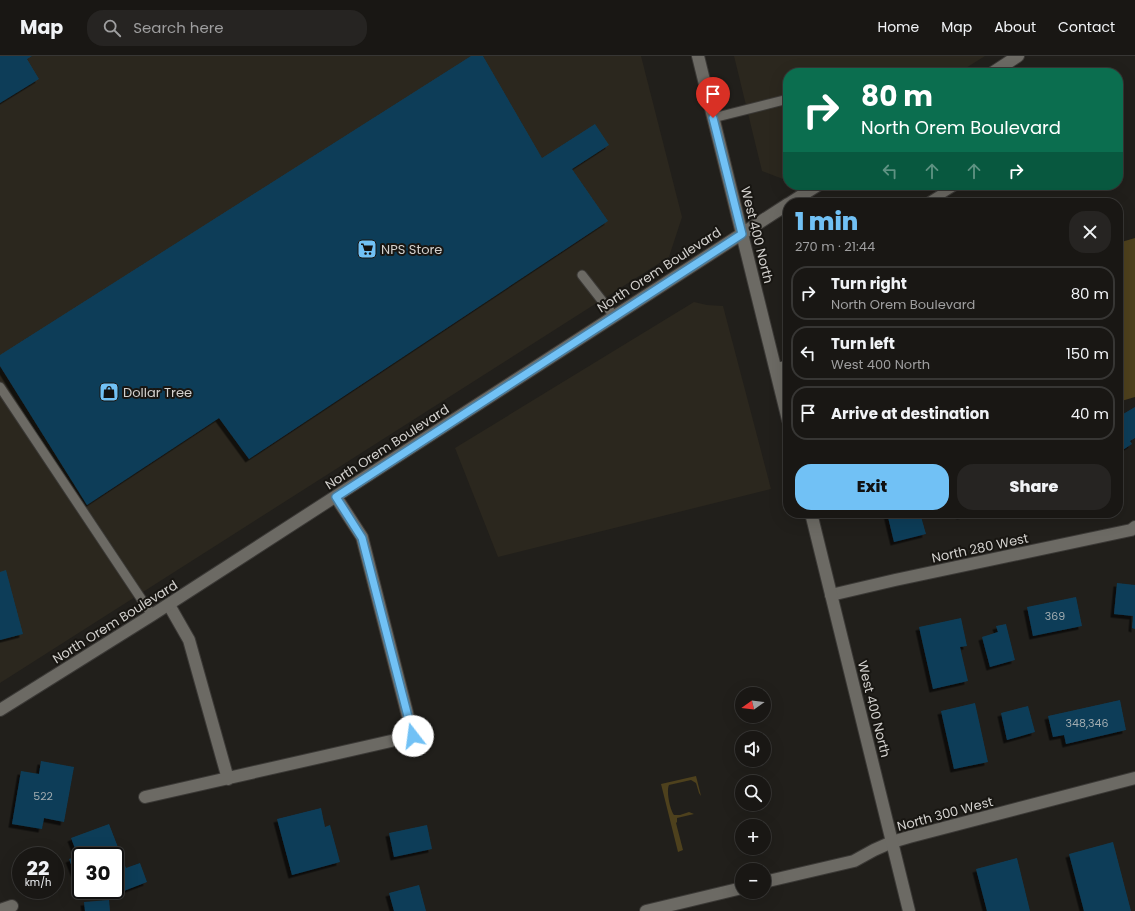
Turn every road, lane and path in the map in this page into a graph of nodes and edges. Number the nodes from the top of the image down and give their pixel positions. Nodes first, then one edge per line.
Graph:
1 (698, 56) edge
2 (1018, 56) edge
3 (1000, 68) edge
4 (783, 100) edge
5 (713, 118) junction
6 (810, 190) edge
7 (948, 190) edge
8 (798, 198) edge
9 (935, 198) edge
10 (783, 208) edge
11 (742, 234) junction
12 (582, 275) dead end
13 (614, 316) junction
14 (783, 366) edge
15 (775, 368) junction
16 (0, 387) edge
17 (783, 400) edge
18 (336, 497) junction
19 (812, 518) edge
20 (1135, 527) edge
21 (831, 596) junction
22 (169, 605) junction
23 (152, 616) junction
24 (0, 710) edge
25 (1135, 778) edge
26 (228, 779) junction
27 (145, 797) dead end
28 (892, 842) junction
29 (771, 880) edge
30 (735, 890) edge
31 (12, 906) dead end
32 (0, 910) edge
33 (646, 911) edge
34 (909, 911) edge

1 - 5 street, West 400 North
2 - 3 street
4 - 5 lane
5 - 11 street, West 400 North
6 - 8 street, North Orem Boulevard
7 - 9 lane
10 - 11 street, North Orem Boulevard
11 - 13 street, North Orem Boulevard
11 - 15 street, West 400 North
12 - 13 lane
13 - 18 street, North Orem Boulevard
14 - 15 lane
15 - 17 street, West 400 North
16 - 23 lane
18 - 22 street, North Orem Boulevard
18 - 26 street
19 - 21 street, West 400 North
20 - 21 street, North 280 West
21 - 28 street, West 400 North
22 - 23 street, North Orem Boulevard
22 - 26 street
23 - 24 street, North Orem Boulevard
25 - 28 street, North 300 West
26 - 27 street
28 - 29 street, North 300 West
28 - 34 street, West 400 North
30 - 33 street
31 - 32 street

